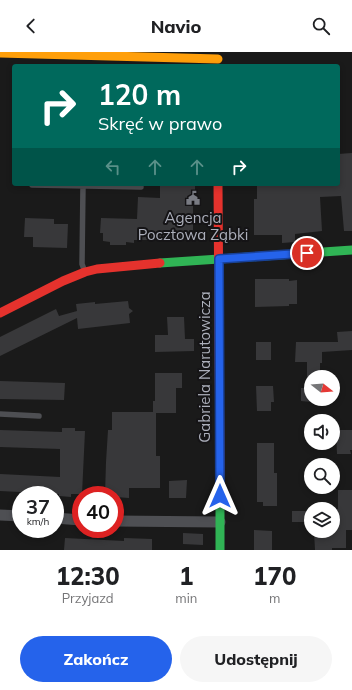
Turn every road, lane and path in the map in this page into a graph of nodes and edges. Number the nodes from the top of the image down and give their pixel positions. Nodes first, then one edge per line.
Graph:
1 (0, 53) edge
2 (218, 59) edge
3 (83, 186) joint
4 (218, 186) edge
5 (141, 187) dead end
6 (352, 250) edge
7 (219, 259) junction
8 (85, 272) junction
9 (0, 313) edge
10 (0, 414) edge
11 (39, 416) dead end
12 (0, 515) edge
13 (12, 516) edge
14 (124, 521) edge
15 (220, 522) junction
16 (220, 550) edge

1 - 2 street
3 - 5 lane
3 - 8 lane
4 - 7 street, Gabriela Narutowicza
6 - 7 street
7 - 8 street
7 - 15 street, Gabriela Narutowicza
8 - 9 street
10 - 11 lane
12 - 13 street
14 - 15 street
15 - 16 street, Gabriela Narutowicza

